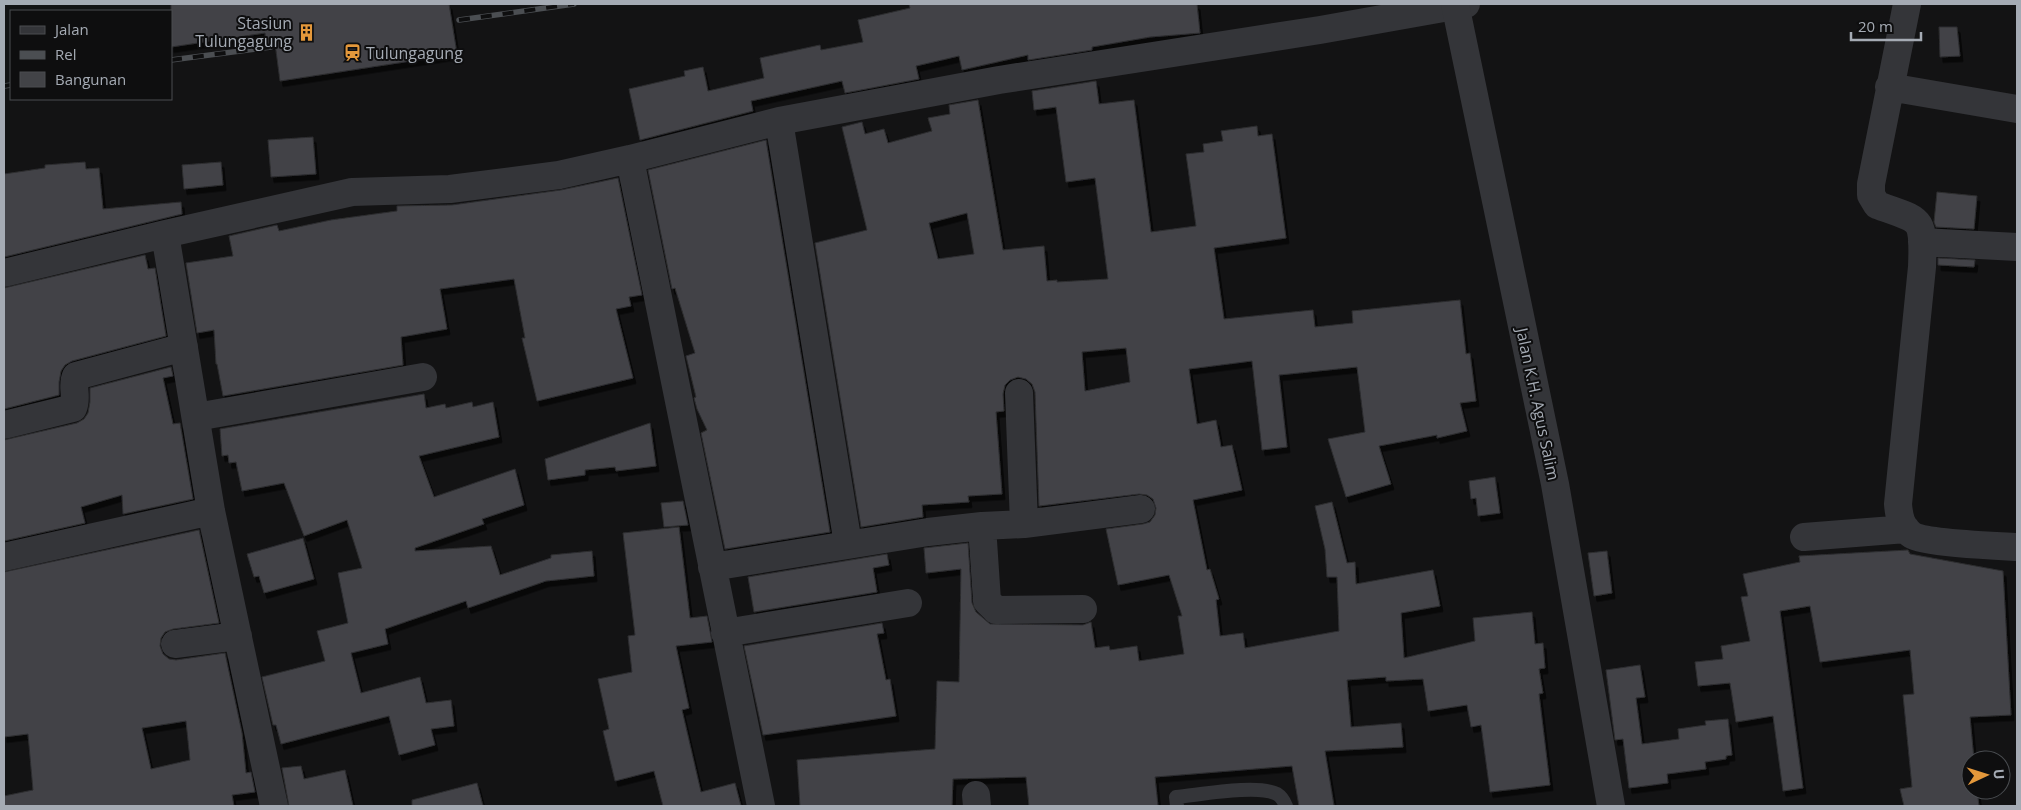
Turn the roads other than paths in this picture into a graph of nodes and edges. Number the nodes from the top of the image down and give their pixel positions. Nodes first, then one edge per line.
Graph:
1 (1459, 4) edge
2 (1907, 4) edge
3 (1889, 86) junction
4 (2017, 110) edge
5 (779, 121) junction
6 (630, 159) junction
7 (164, 234) junction
8 (1922, 242) junction
9 (2017, 247) edge
10 (4, 273) edge
11 (184, 347) junction
12 (423, 377) dead end
13 (1019, 393) dead end
14 (196, 417) junction
15 (4, 425) edge
16 (1141, 509) dead end
17 (211, 511) junction
18 (1024, 524) junction
19 (982, 526) junction
20 (1906, 530) junction
21 (1804, 537) dead end
22 (848, 544) junction
23 (2017, 547) edge
24 (4, 557) edge
25 (712, 567) junction
26 (908, 604) dead end
27 (1083, 609) dead end
28 (725, 633) junction
29 (238, 636) junction
30 (175, 644) dead end
31 (274, 806) edge
32 (761, 806) edge
33 (1177, 806) edge
34 (1286, 806) edge
35 (1611, 806) edge

1 - 5 street
1 - 35 street, Jalan K.H. Agus Salim
2 - 3 street
3 - 4 street
3 - 8 street
5 - 6 street
5 - 22 street
6 - 7 street
6 - 25 street
7 - 10 street
7 - 11 street
8 - 9 street
8 - 20 street
11 - 14 street
11 - 15 street
12 - 14 street
13 - 18 street
14 - 17 street
16 - 18 street
17 - 24 street
17 - 29 street
18 - 19 street
19 - 22 street
19 - 27 street
20 - 21 street
20 - 23 street
22 - 25 street
25 - 28 street
26 - 28 street
28 - 32 street
29 - 30 street
29 - 31 street
33 - 34 lane

